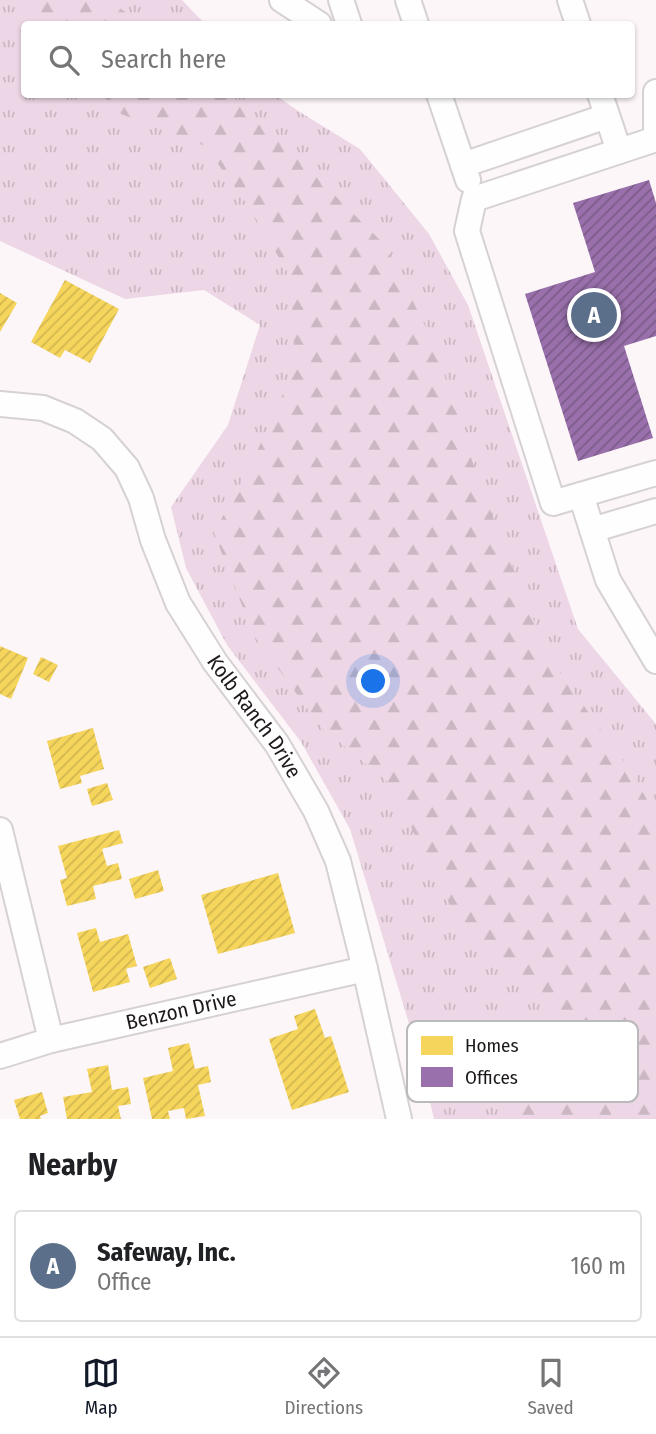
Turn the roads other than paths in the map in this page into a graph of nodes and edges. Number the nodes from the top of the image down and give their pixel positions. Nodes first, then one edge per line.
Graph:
1 (282, 0) edge
2 (341, 0) edge
3 (408, 0) edge
4 (570, 0) edge
5 (315, 21) edge
6 (348, 21) edge
7 (415, 21) edge
8 (577, 21) edge
9 (656, 92) edge
10 (440, 98) edge
11 (604, 105) edge
12 (656, 128) edge
13 (656, 139) edge
14 (618, 151) junction
15 (463, 165) junction
16 (474, 199) junction
17 (0, 404) edge
18 (656, 473) edge
19 (581, 495) junction
20 (656, 511) edge
21 (592, 530) junction
22 (656, 661) edge
23 (0, 830) edge
24 (365, 968) junction
25 (51, 1040) junction
26 (0, 1056) edge
27 (399, 1119) edge

1 - 5 street
2 - 6 street
3 - 7 street
4 - 8 street
9 - 12 street
10 - 15 street
11 - 14 street
11 - 15 street
13 - 14 street
14 - 16 street
15 - 16 street
16 - 19 street
17 - 24 street, Kolb Ranch Drive
18 - 19 street
19 - 21 street
20 - 21 street
21 - 22 street
23 - 25 street
24 - 25 street, Benzon Drive
24 - 27 street, Kolb Ranch Drive
25 - 26 street, Benzon Drive

